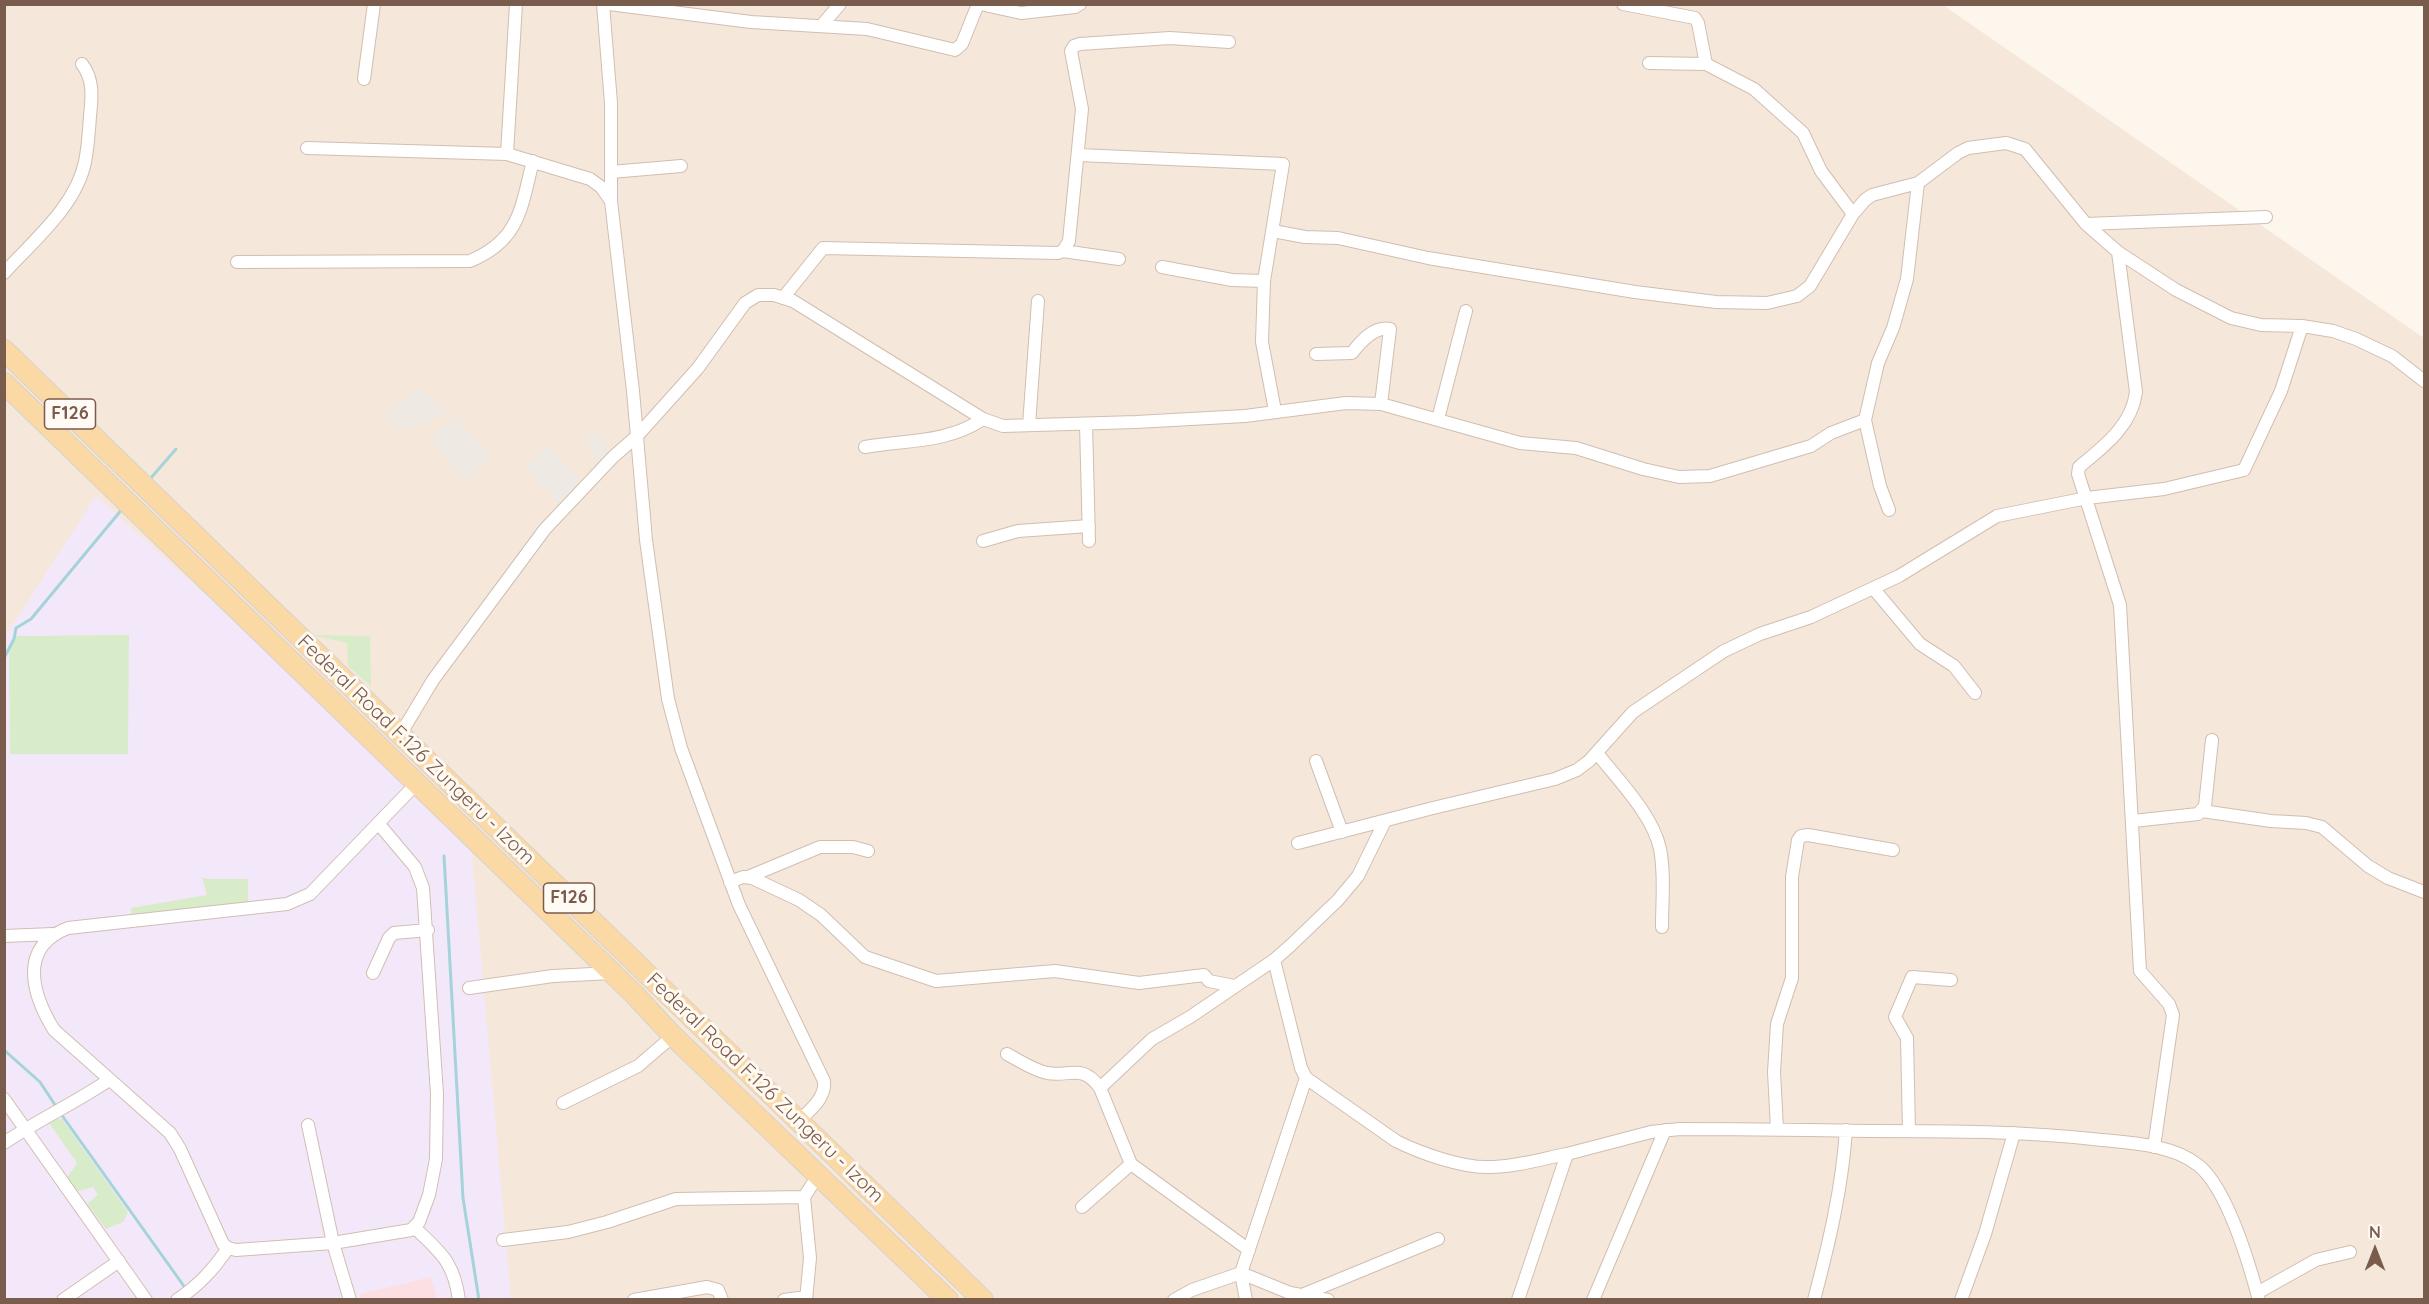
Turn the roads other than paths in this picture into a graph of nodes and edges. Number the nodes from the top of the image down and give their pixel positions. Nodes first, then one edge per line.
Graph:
1 (374, 4) edge
2 (516, 4) edge
3 (603, 4) edge
4 (609, 4) edge
5 (840, 4) edge
6 (979, 4) edge
7 (1623, 4) edge
8 (1077, 5) edge
9 (642, 6) edge
10 (822, 25) junction
11 (1229, 42) dead end
12 (82, 63) dead end
13 (1648, 63) dead end
14 (1706, 64) junction
15 (364, 79) dead end
16 (307, 148) dead end
17 (507, 154) junction
18 (1079, 155) junction
19 (533, 161) junction
20 (681, 166) dead end
21 (610, 172) junction
22 (1918, 183) junction
23 (610, 201) junction
24 (1853, 214) junction
25 (2266, 217) dead end
26 (2086, 224) junction
27 (1273, 231) junction
28 (1064, 251) junction
29 (2118, 252) junction
30 (1119, 260) dead end
31 (237, 262) dead end
32 (1162, 267) dead end
33 (4, 273) edge
34 (1264, 281) junction
35 (783, 298) junction
36 (1038, 301) dead end
37 (1466, 311) dead end
38 (2302, 326) junction
39 (4, 350) edge
40 (1316, 354) dead end
41 (2424, 381) edge
42 (4, 383) edge
43 (1381, 404) junction
44 (1275, 411) junction
45 (983, 419) junction
46 (1438, 419) junction
47 (1865, 420) junction
48 (1086, 424) junction
49 (1029, 425) junction
50 (637, 436) junction
51 (865, 447) dead end
52 (2087, 498) junction
53 (1889, 510) dead end
54 (1089, 526) junction
55 (1089, 541) dead end
56 (983, 542) dead end
57 (1873, 588) junction
58 (1975, 693) dead end
59 (400, 735) junction
60 (2211, 740) dead end
61 (1597, 753) junction
62 (1316, 761) dead end
63 (417, 783) junction
64 (2202, 811) junction
65 (1385, 821) junction
66 (2133, 821) junction
67 (378, 824) junction
68 (1342, 832) junction
69 (1298, 843) dead end
70 (1893, 850) dead end
71 (868, 851) dead end
72 (748, 877) junction
73 (730, 882) junction
74 (2424, 892) edge
75 (1662, 927) dead end
76 (428, 930) junction
77 (53, 934) junction
78 (4, 936) edge
79 (1274, 960) junction
80 (373, 973) dead end
81 (612, 973) junction
82 (651, 978) junction
83 (1951, 980) dead end
84 (1234, 986) junction
85 (469, 987) dead end
86 (634, 994) junction
87 (673, 1036) junction
88 (1007, 1054) dead end
89 (1306, 1078) junction
90 (109, 1080) junction
91 (1100, 1088) junction
92 (4, 1099) edge
93 (563, 1103) dead end
94 (799, 1121) junction
95 (308, 1125) dead end
96 (26, 1129) junction
97 (1777, 1129) junction
98 (1665, 1130) junction
99 (1846, 1130) junction
100 (1909, 1131) junction
101 (2014, 1132) junction
102 (4, 1143) edge
103 (2154, 1147) junction
104 (1567, 1154) junction
105 (1131, 1164) junction
106 (819, 1174) junction
107 (804, 1197) junction
108 (1082, 1207) dead end
109 (415, 1228) junction
110 (1438, 1239) dead end
111 (503, 1240) dead end
112 (333, 1243) junction
113 (228, 1248) junction
114 (1249, 1250) junction
115 (2350, 1252) dead end
116 (119, 1261) junction
117 (1241, 1273) junction
118 (1302, 1295) junction
119 (2258, 1296) edge
120 (806, 1298) edge
121 (63, 1299) edge
122 (146, 1299) edge
123 (177, 1299) edge
124 (350, 1299) edge
125 (459, 1299) edge
126 (634, 1299) edge
127 (722, 1299) edge
128 (784, 1299) edge
129 (948, 1299) edge
130 (983, 1299) edge
131 (1174, 1299) edge
132 (1246, 1299) edge
133 (1328, 1299) edge
134 (1518, 1299) edge
135 (1593, 1299) edge
136 (1814, 1299) edge
137 (1960, 1299) edge

1 - 15 street
2 - 17 street
3 - 21 street
4 - 9 street
5 - 10 street
6 - 8 street
6 - 10 street
7 - 14 street
9 - 10 street
11 - 18 street
12 - 33 street
13 - 14 street
14 - 24 street
16 - 17 street
17 - 19 street
18 - 27 street
18 - 28 street
19 - 23 street
19 - 31 street
20 - 21 street
21 - 23 street
22 - 24 street
22 - 26 street
22 - 47 street
23 - 50 street
24 - 27 street
25 - 26 street
26 - 29 street
27 - 34 street
28 - 30 street
28 - 35 street
29 - 38 street
29 - 52 street
32 - 34 street
34 - 44 street
35 - 45 street
35 - 50 street
36 - 49 street
37 - 46 street
38 - 41 street
38 - 52 street
39 - 59 main road, Federal Road F.126 Zungeru - Izom / F126
40 - 43 street
42 - 63 main road, Federal Road F.126 Zungeru - Izom / F126
43 - 44 street
43 - 46 street
44 - 48 street
45 - 49 street
45 - 51 street
46 - 47 street
47 - 53 street
48 - 49 street
48 - 54 street
50 - 59 street
50 - 73 street
52 - 57 street
52 - 66 street
54 - 55 street
54 - 56 street
57 - 58 street
57 - 61 street
59 - 82 main road, Federal Road F.126 Zungeru - Izom / F126
60 - 64 street
61 - 65 street
61 - 75 street
62 - 68 street
63 - 67 street
63 - 81 main road, Federal Road F.126 Zungeru - Izom / F126
64 - 66 street
64 - 74 street
65 - 68 street
65 - 79 street
66 - 103 street
67 - 76 street
67 - 77 street
68 - 69 street
70 - 97 street
71 - 72 street
72 - 73 street
72 - 84 street
73 - 94 street
76 - 80 street
76 - 109 street
77 - 78 street
77 - 90 street
79 - 84 street
79 - 89 street
81 - 85 street
81 - 86 main road, Federal Road F.126 Zungeru - Izom / F126
82 - 86 main road
82 - 94 main road, Federal Road F.126 Zungeru - Izom / F126
83 - 100 street
84 - 91 street
86 - 87 main road, Federal Road F.126 Zungeru - Izom / F126
87 - 93 street
87 - 106 main road, Federal Road F.126 Zungeru - Izom / F126
88 - 91 street
89 - 104 street
89 - 114 street
90 - 96 street
90 - 113 street
91 - 105 street
92 - 96 street
94 - 130 main road, Federal Road F.126 Zungeru - Izom / F126
95 - 112 street
96 - 102 street
96 - 116 street
97 - 98 street
97 - 99 street
98 - 104 street
98 - 135 street
99 - 100 street
99 - 136 street
100 - 101 street
101 - 103 street
101 - 137 street
103 - 119 street
104 - 134 street
105 - 108 street
105 - 114 street
106 - 107 street
106 - 129 main road, Federal Road F.126 Zungeru - Izom / F126
107 - 111 street
107 - 120 street
109 - 112 street
109 - 125 street
110 - 118 street
112 - 113 street
112 - 124 street
113 - 123 street
114 - 117 street
115 - 119 street
116 - 121 street
116 - 122 street
117 - 118 street
117 - 131 street
117 - 132 street
118 - 133 street
120 - 128 street
126 - 127 street

